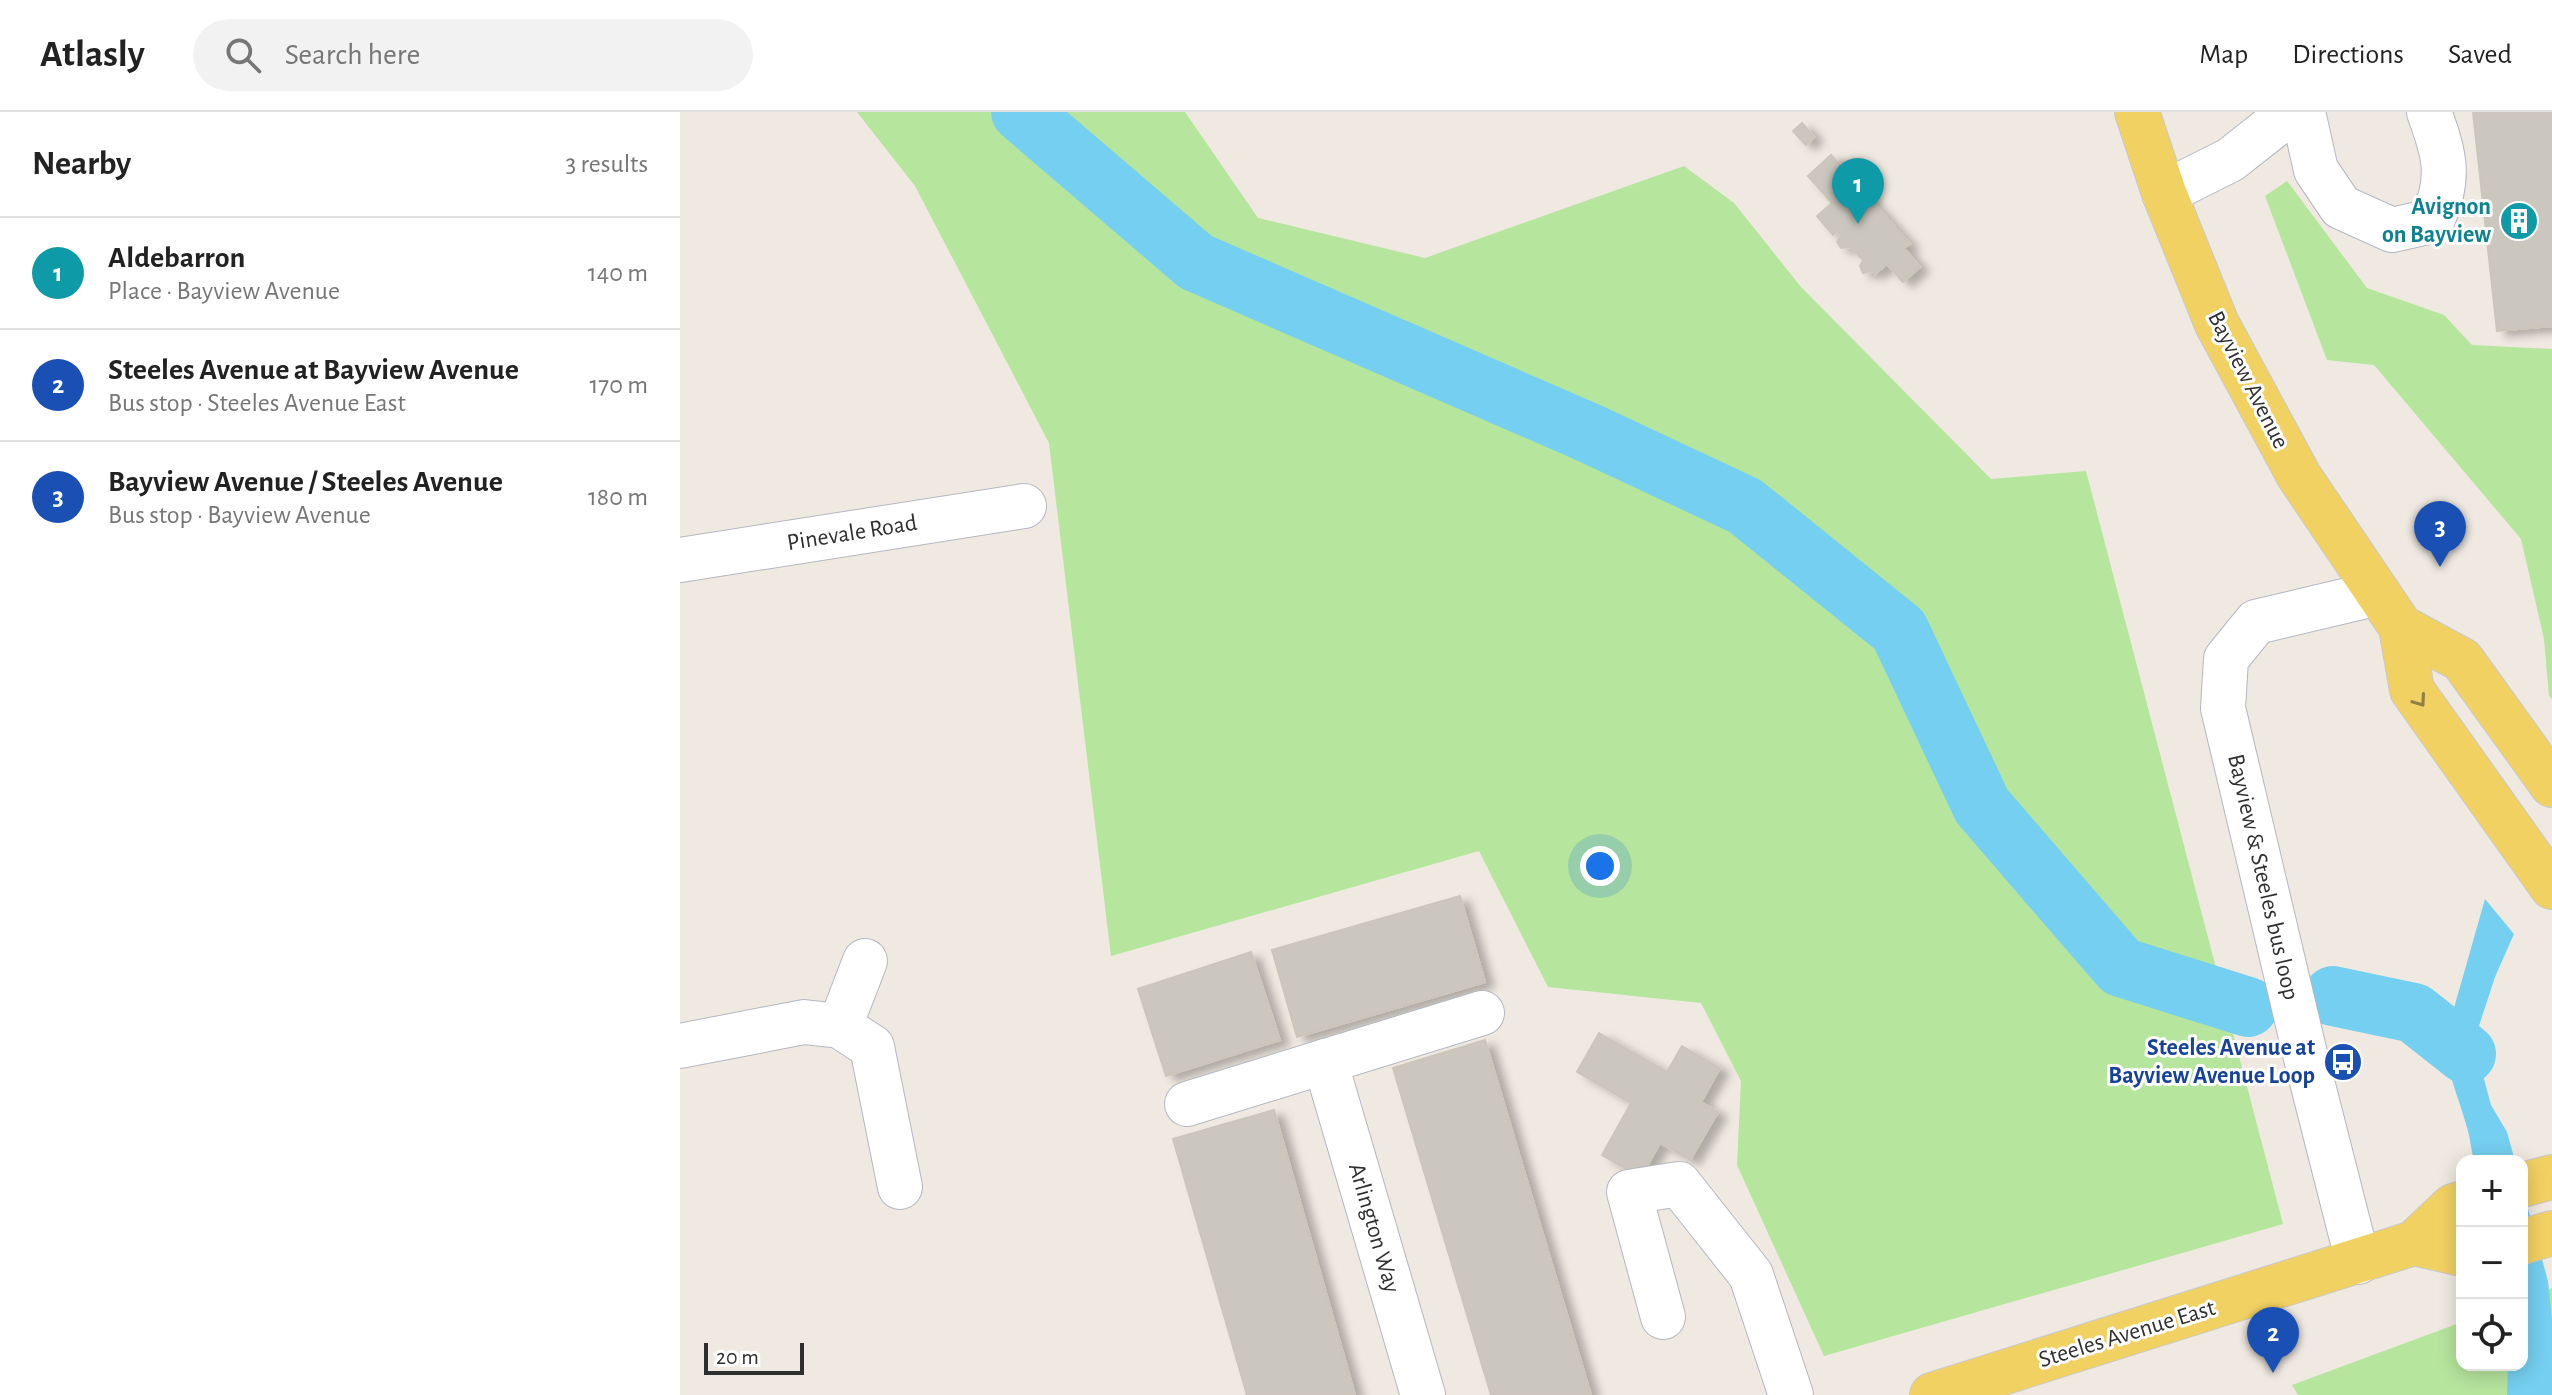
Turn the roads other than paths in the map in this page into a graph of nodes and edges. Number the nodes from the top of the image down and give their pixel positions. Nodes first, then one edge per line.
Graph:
1 (2137, 112) edge
2 (2291, 112) edge
3 (2303, 112) edge
4 (2429, 112) edge
5 (2164, 193) junction
6 (1024, 506) dead end
7 (680, 560) edge
8 (2390, 610) junction
9 (2552, 785) edge
10 (2552, 887) edge
11 (865, 961) dead end
12 (1482, 1013) dead end
13 (840, 1026) junction
14 (680, 1046) edge
15 (1325, 1061) junction
16 (1187, 1104) dead end
17 (2552, 1177) edge
18 (2528, 1183) edge
19 (900, 1187) dead end
20 (2456, 1206) edge
21 (2552, 1233) edge
22 (2528, 1240) edge
23 (2414, 1243) junction
24 (2456, 1253) edge
25 (2358, 1262) junction
26 (1663, 1317) dead end
27 (1423, 1395) edge
28 (1791, 1395) edge
29 (1932, 1395) edge

1 - 5 main road, Bayview Avenue
2 - 5 street
3 - 4 street
5 - 8 main road, Bayview Avenue
6 - 7 street, Pinevale Road
8 - 9 main road, Bayview Avenue
8 -> 10 main road, Bayview Avenue
8 - 25 street, Bayview & Steeles bus loop
11 - 13 street
12 - 15 street
13 - 14 street
13 - 19 street
15 - 16 street
15 - 27 street, Arlington Way
17 - 18 main road
20 - 23 main road, Steeles Avenue East
21 - 22 main road
23 - 24 main road
23 - 25 main road, Steeles Avenue East
25 - 29 main road, Steeles Avenue East
26 - 28 street

